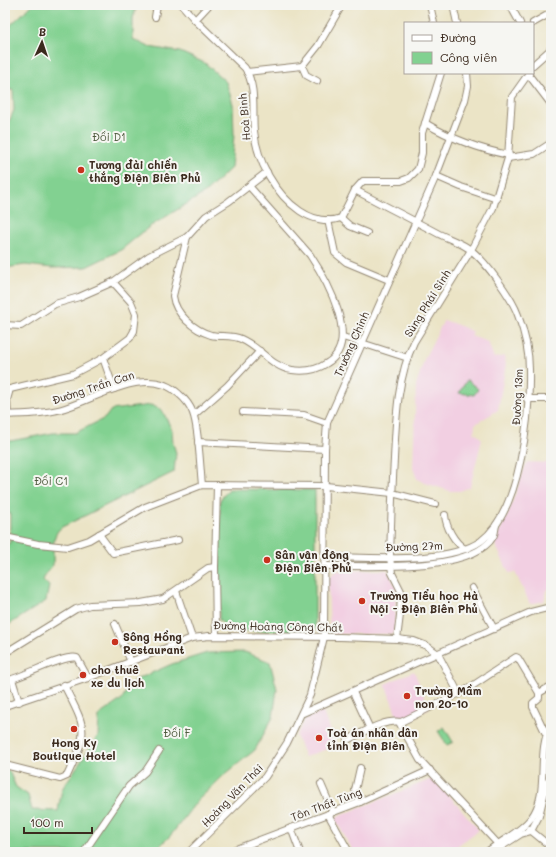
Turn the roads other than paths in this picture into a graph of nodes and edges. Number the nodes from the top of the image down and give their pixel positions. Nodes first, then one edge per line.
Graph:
1 (157, 5) edge
2 (182, 5) edge
3 (209, 5) edge
4 (342, 5) edge
5 (430, 5) edge
6 (453, 5) edge
7 (510, 5) edge
8 (551, 13) edge
9 (155, 17) dead end
10 (195, 20) junction
11 (434, 22) edge
12 (457, 22) edge
13 (519, 22) edge
14 (534, 22) edge
15 (551, 49) edge
16 (548, 54) edge
17 (534, 62) edge
18 (302, 66) junction
19 (247, 72) junction
20 (441, 74) edge
21 (467, 74) edge
22 (528, 74) edge
23 (317, 81) dead end
24 (551, 104) edge
25 (425, 123) junction
26 (450, 138) junction
27 (551, 144) edge
28 (508, 156) junction
29 (267, 172) junction
30 (436, 176) junction
31 (249, 186) junction
32 (355, 190) junction
33 (497, 199) junction
34 (341, 218) junction
35 (328, 220) junction
36 (415, 221) junction
37 (367, 234) dead end
38 (187, 237) junction
39 (472, 250) junction
40 (389, 280) junction
41 (113, 282) junction
42 (5, 325) edge
43 (343, 337) junction
44 (364, 342) junction
45 (260, 351) junction
46 (103, 358) junction
47 (408, 358) junction
48 (114, 389) junction
49 (527, 399) junction
50 (551, 399) edge
51 (243, 412) dead end
52 (194, 414) junction
53 (6, 415) edge
54 (327, 423) junction
55 (198, 442) junction
56 (325, 449) junction
57 (202, 485) junction
58 (217, 485) junction
59 (326, 486) junction
60 (392, 493) junction
61 (435, 504) dead end
62 (445, 515) dead end
63 (496, 524) junction
64 (99, 534) junction
65 (7, 538) edge
66 (178, 540) dead end
67 (465, 549) junction
68 (325, 557) junction
69 (363, 557) junction
70 (390, 557) junction
71 (363, 565) junction
72 (390, 565) junction
73 (325, 566) junction
74 (215, 567) junction
75 (472, 588) dead end
76 (176, 591) junction
77 (551, 607) edge
78 (114, 624) dead end
79 (494, 629) junction
80 (216, 636) junction
81 (324, 637) junction
82 (192, 638) junction
83 (397, 639) junction
84 (5, 653) edge
85 (438, 654) junction
86 (131, 662) junction
87 (88, 678) junction
88 (64, 685) junction
89 (551, 686) edge
90 (353, 692) junction
91 (459, 694) junction
92 (539, 694) junction
93 (19, 702) junction
94 (5, 706) edge
95 (303, 714) junction
96 (401, 722) junction
97 (551, 725) edge
98 (370, 729) junction
99 (549, 736) edge
100 (347, 740) dead end
101 (159, 751) dead end
102 (5, 765) edge
103 (360, 768) dead end
104 (430, 770) junction
105 (542, 776) junction
106 (322, 784) dead end
107 (360, 802) junction
108 (330, 813) junction
109 (524, 825) junction
110 (291, 828) junction
111 (531, 831) junction
112 (497, 843) junction
113 (550, 844) edge
114 (84, 852) edge
115 (189, 852) edge
116 (229, 852) edge
117 (300, 852) edge
118 (349, 852) edge
119 (487, 852) edge
120 (493, 852) edge

1 - 9 street
2 - 10 street, Hoà Bình
3 - 10 street
4 - 18 street
5 - 11 street
6 - 12 street
7 - 13 street
8 - 14 street
10 - 19 street, Hoà Bình
15 - 16 street
16 - 17 street
18 - 19 street
18 - 23 street
19 - 29 street, Hoà Bình
20 - 25 street
21 - 26 street, Trường Chinh
22 - 24 street
22 - 28 street, Sùng Phái Sinh
25 - 26 street
25 - 32 street
26 - 28 street
26 - 30 street, Trường Chinh
27 - 28 street
28 - 33 street, Sùng Phái Sinh
29 - 31 street
29 - 35 street, Hoà Bình
30 - 33 street
30 - 36 street, Trường Chinh
31 - 38 street
31 - 43 street
32 - 34 street
32 - 36 street, Đường 13m
33 - 39 street, Sùng Phái Sinh
34 - 35 street, Hoà Bình
34 - 37 street
35 - 40 street
36 - 39 street, Đường 13m
36 - 40 street, Trường Chinh
38 - 41 street
38 - 45 street
39 - 47 street, Sùng Phái Sinh
39 - 49 street, Đường 13m
40 - 44 street, Trường Chinh
41 - 42 street
41 - 46 street
43 - 44 street
43 - 45 street
44 - 47 street
44 - 54 street, Trường Chinh
45 - 52 street
46 - 48 street
46 - 53 street
47 - 60 street, Sùng Phái Sinh
48 - 52 street, Đường Trần Can
48 - 53 street, Đường Trần Can
49 - 50 street
49 - 63 street, Đường 13m
51 - 54 street
52 - 55 street, Đường Trần Can
54 - 56 street, Trường Chinh
55 - 56 street
55 - 57 street, Đường Trần Can
56 - 59 street, Trường Chinh
57 - 58 street
57 - 64 street
58 - 59 street
58 - 74 street
59 - 60 street
59 - 68 street, Trường Chinh
60 - 61 street
60 - 70 street, Sùng Phái Sinh
62 - 67 street
63 - 67 street, Đường 27m
63 - 72 street, Đường 27m
64 - 65 street
64 - 66 street
67 - 70 street, Đường 27m
68 - 69 street, Đường 27m
68 - 73 street, Trường Chinh
69 - 70 street, Đường 27m
69 - 71 street
70 - 72 street, Sùng Phái Sinh
71 - 72 street, Đường 27m
71 - 73 street, Đường 27m
72 - 83 street
73 - 81 street, Trường Chinh
74 - 76 street
74 - 80 street
75 - 79 street
76 - 82 street
76 - 84 street
77 - 79 street
78 - 86 street
79 - 85 street
80 - 81 street, Đường Hoàng Công Chất
80 - 82 street, Đường Hoàng Công Chất
81 - 83 street, Đường Hoàng Công Chất
81 - 95 street, Hoàng Văn Thái
82 - 86 street, Đường Hoàng Công Chất
83 - 85 street, Đường Hoàng Công Chất
85 - 90 street
85 - 91 street
86 - 87 street, Đường Hoàng Công Chất
87 - 88 street, Đường Hoàng Công Chất
87 - 93 street
88 - 93 street, Đường Hoàng Công Chất
88 - 102 street
89 - 92 street
90 - 95 street
90 - 98 street
91 - 92 street
91 - 96 street
92 - 99 street
93 - 94 street, Đường Hoàng Công Chất
95 - 115 street, Hoàng Văn Thái
96 - 98 street
96 - 104 street
97 - 99 street
98 - 100 street
99 - 105 street
101 - 114 street
103 - 107 street
104 - 107 street, Tôn Thất Tùng
104 - 112 street
105 - 109 street
105 - 111 street
106 - 108 street
107 - 108 street, Tôn Thất Tùng
108 - 110 street, Tôn Thất Tùng
108 - 118 street
109 - 111 street
109 - 112 street
110 - 116 street, Tôn Thất Tùng
110 - 117 street
111 - 113 street
111 - 120 street
112 - 119 street

